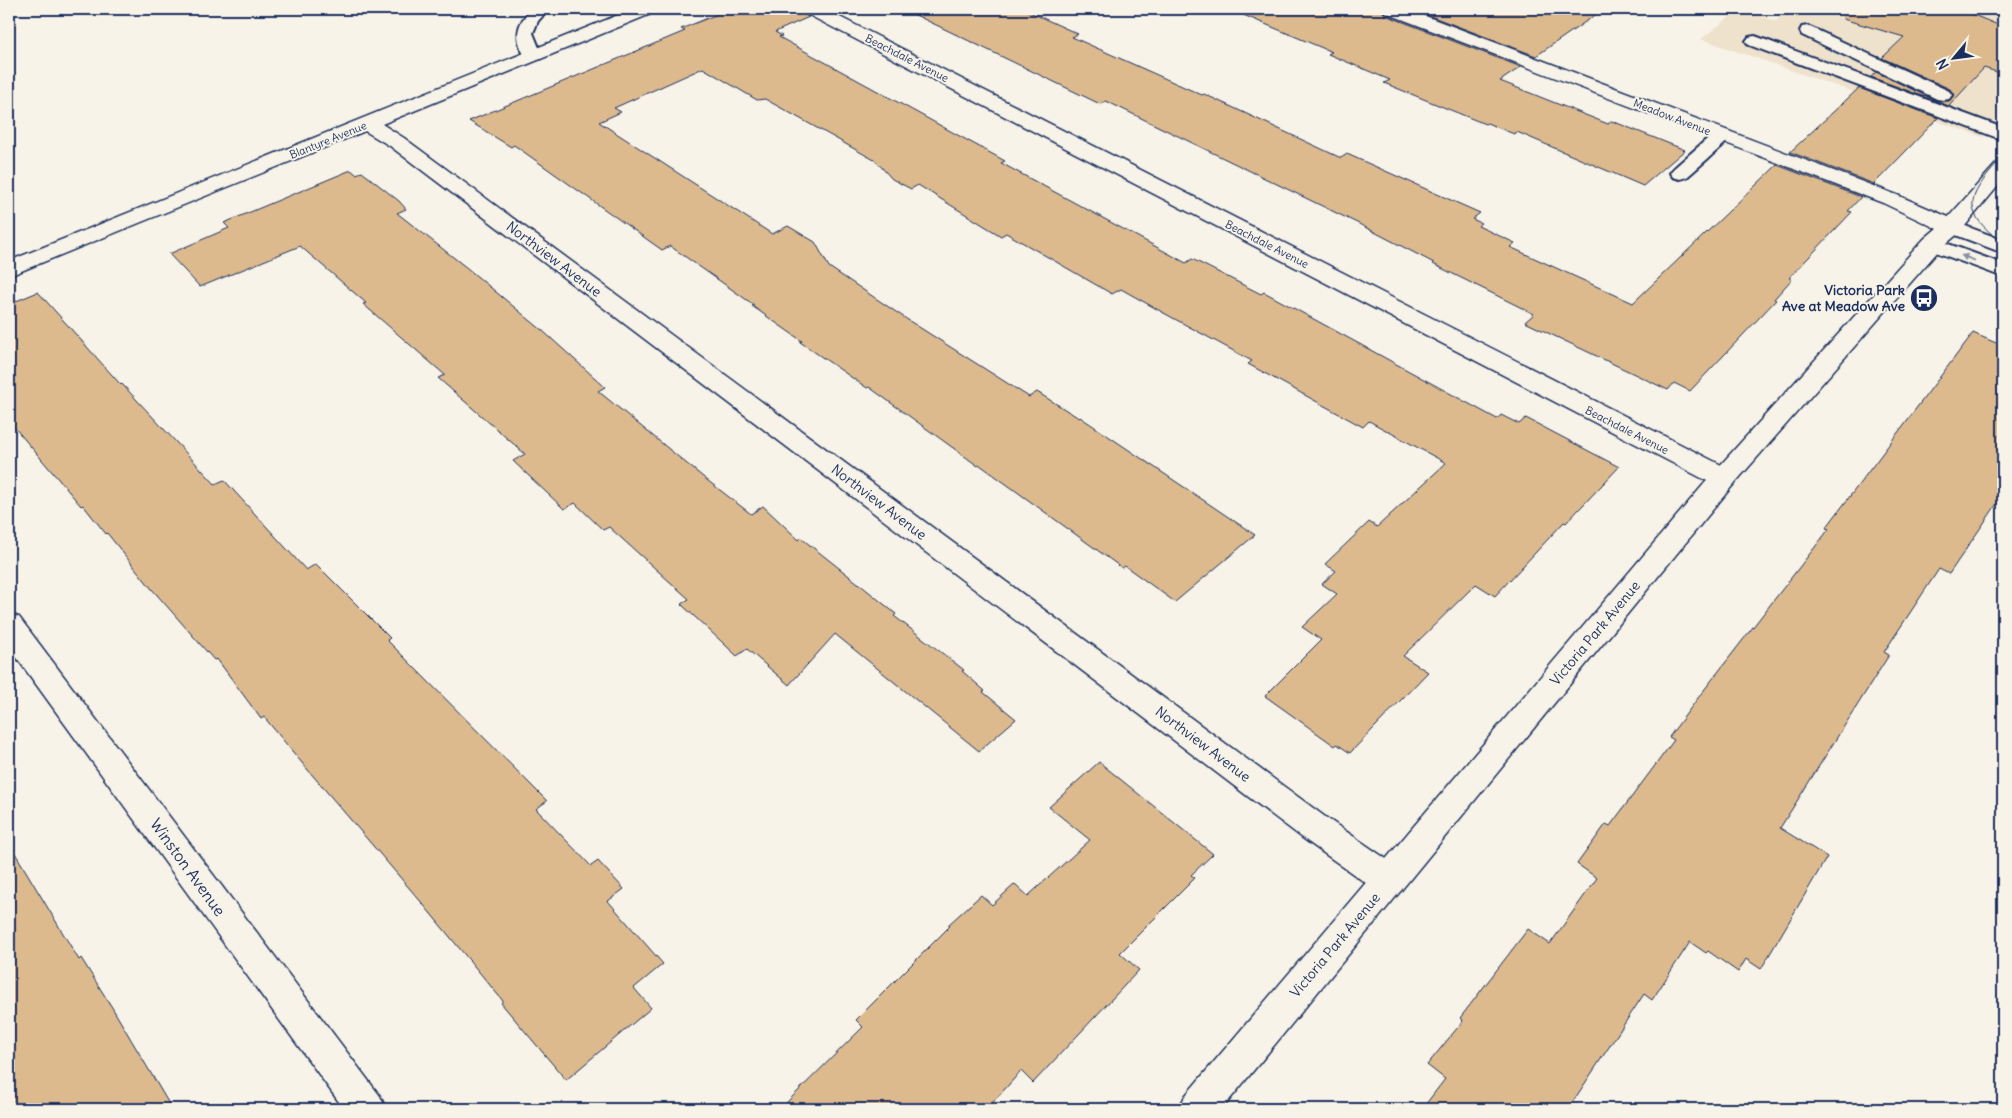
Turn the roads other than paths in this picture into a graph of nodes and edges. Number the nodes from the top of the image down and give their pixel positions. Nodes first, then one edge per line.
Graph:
1 (541, 9) edge
2 (647, 9) edge
3 (811, 9) edge
4 (1392, 9) edge
5 (1808, 32) dead end
6 (1755, 41) dead end
7 (533, 55) junction
8 (2003, 122) edge
9 (368, 124) junction
10 (2003, 134) edge
11 (1722, 136) junction
12 (2003, 168) edge
13 (1680, 173) dead end
14 (1942, 236) junction
15 (2003, 247) edge
16 (9, 269) edge
17 (2003, 271) edge
18 (1724, 478) junction
19 (9, 625) edge
20 (1389, 880) junction
21 (367, 1109) edge
22 (1198, 1109) edge

1 - 7 lane
2 - 7 street, Blantyre Avenue
3 - 18 street, Beachdale Avenue
4 - 11 street, Meadow Avenue
5 - 8 lane
6 - 10 lane
7 - 9 street, Blantyre Avenue
9 - 16 street, Blantyre Avenue
9 - 20 street, Northview Avenue
11 - 13 lane
11 - 14 street, Meadow Avenue
12 - 14 street, Victoria Park Avenue
14 - 15 lane
17 -> 14 lane
14 - 18 street, Victoria Park Avenue
18 - 20 street, Victoria Park Avenue
19 - 21 street, Winston Avenue
20 - 22 street, Victoria Park Avenue

